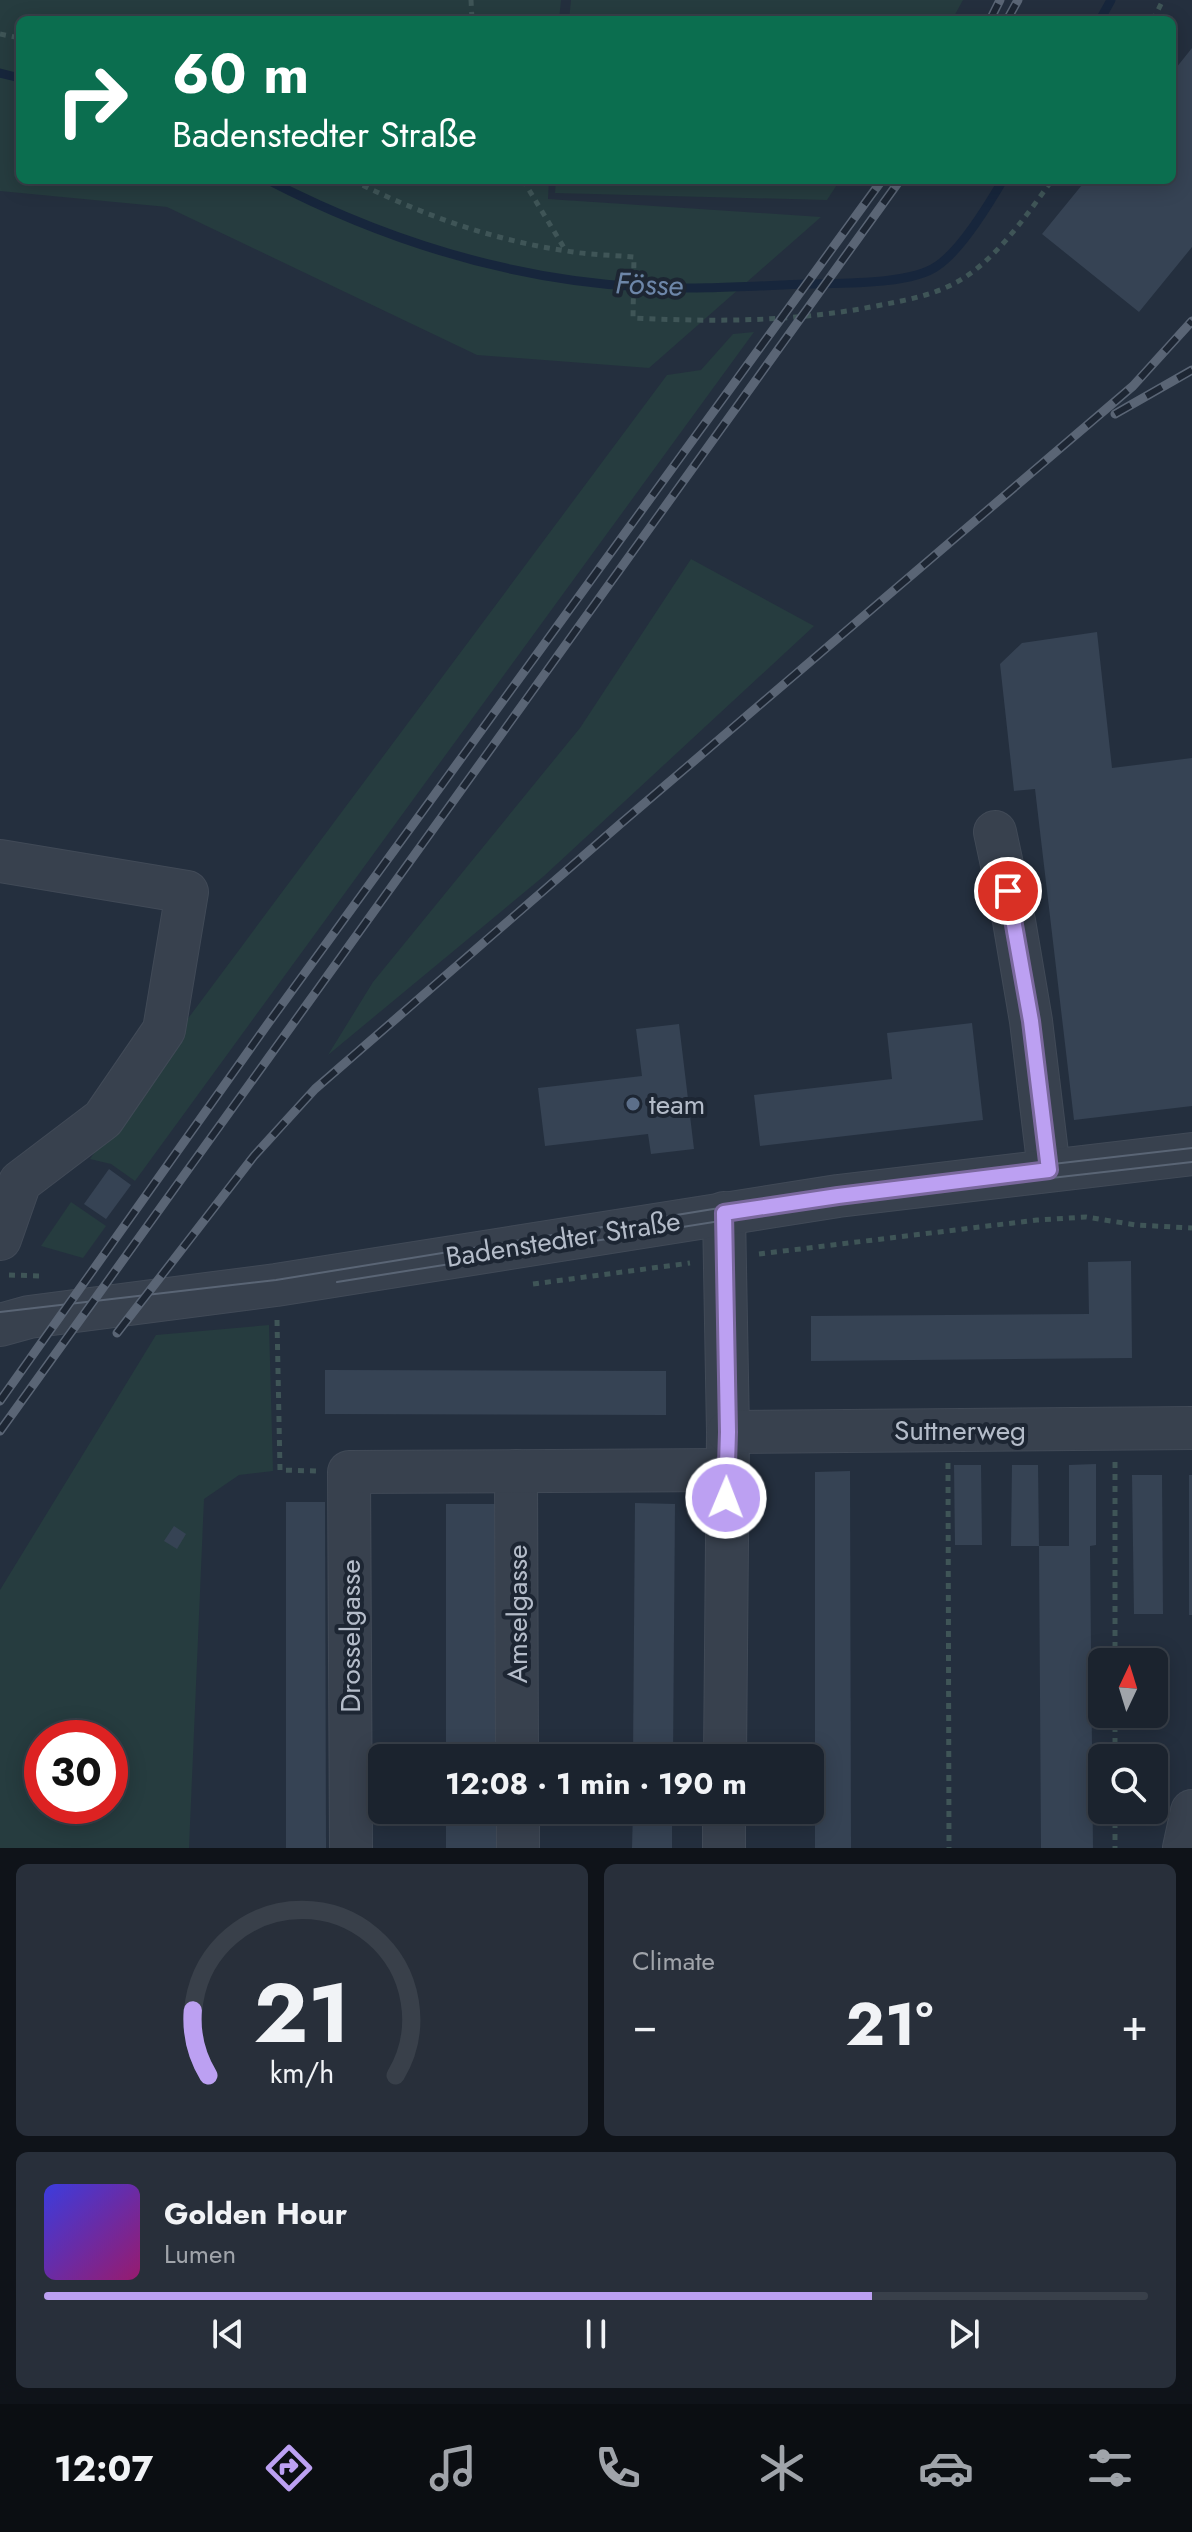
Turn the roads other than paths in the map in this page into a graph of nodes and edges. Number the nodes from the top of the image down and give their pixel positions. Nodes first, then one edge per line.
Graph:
1 (995, 832) dead end
2 (0, 861) edge
3 (1192, 1154) edge
4 (1049, 1170) junction
5 (724, 1213) junction
6 (0, 1239) edge
7 (10, 1318) edge
8 (1192, 1428) edge
9 (727, 1451) junction
10 (516, 1471) junction
11 (349, 1472) joint
12 (517, 1744) edge
13 (725, 1744) edge
14 (1192, 1811) edge
15 (518, 1824) edge
16 (724, 1824) edge
17 (351, 1848) edge
18 (518, 1848) edge
19 (724, 1848) edge
20 (1184, 1848) edge

1 - 4 street
2 - 6 street
3 - 4 street, Badenstedter Straße
4 - 5 street, Badenstedter Straße
5 - 7 street, Badenstedter Straße
5 - 9 street
8 - 9 street, Suttnerweg
9 - 10 street, Suttnerweg
9 - 13 street
10 - 11 street, Suttnerweg
10 - 12 street, Amselgasse
11 - 17 street, Drosselgasse
14 - 20 street
15 - 18 street
16 - 19 street

